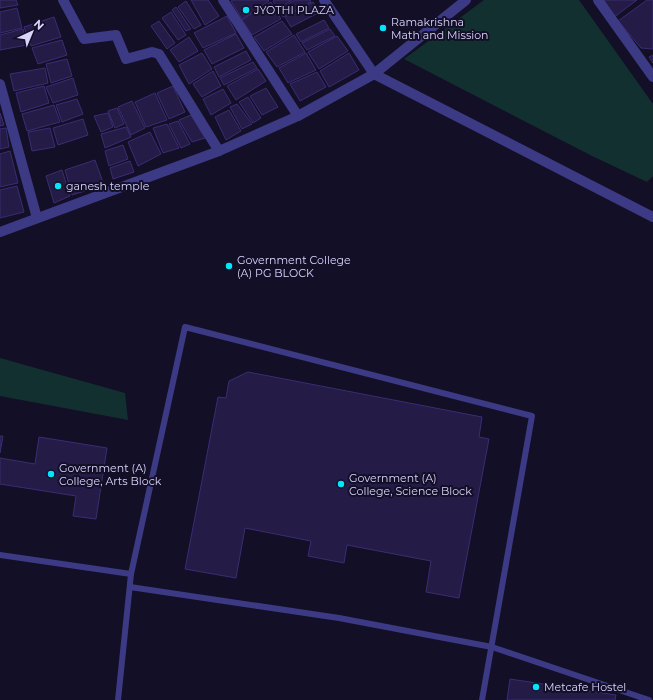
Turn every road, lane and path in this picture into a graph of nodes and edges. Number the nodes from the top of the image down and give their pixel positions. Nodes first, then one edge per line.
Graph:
1 (63, 0) edge
2 (223, 0) edge
3 (324, 0) edge
4 (466, 0) edge
5 (598, 0) edge
6 (374, 74) junction
7 (653, 77) edge
8 (0, 84) edge
9 (298, 116) junction
10 (219, 151) junction
11 (653, 217) edge
12 (37, 218) junction
13 (0, 232) edge
14 (0, 555) edge
15 (131, 574) junction
16 (130, 587) junction
17 (492, 647) junction
18 (118, 700) edge
19 (482, 700) edge
20 (649, 700) edge

1 - 10 street
2 - 9 street
3 - 6 street
4 - 6 street
5 - 7 street
6 - 9 street
6 - 11 street
8 - 12 street
9 - 10 street
10 - 12 street
12 - 13 street
14 - 15 lane
15 - 16 lane
15 - 17 lane
16 - 17 lane
16 - 18 lane
17 - 19 lane
17 - 20 lane

